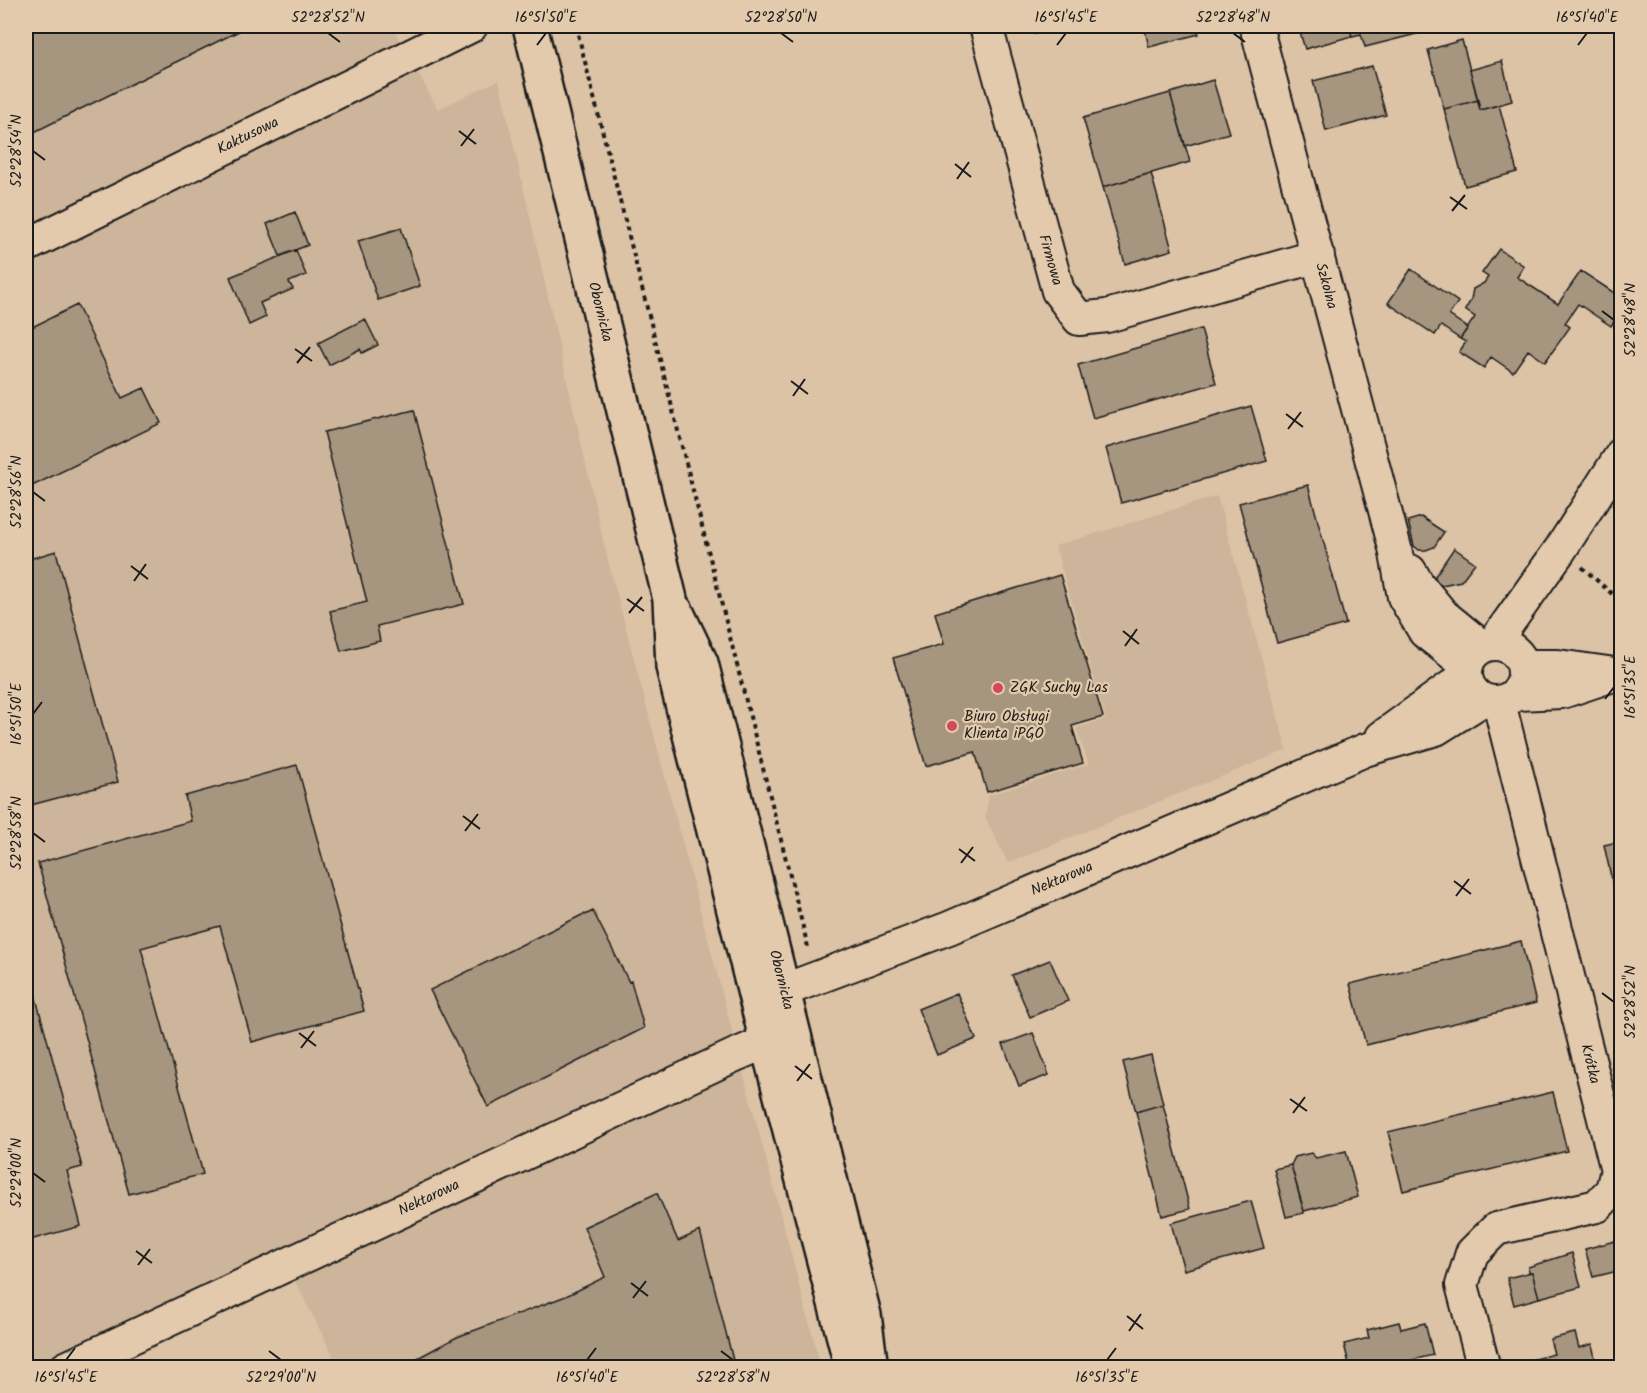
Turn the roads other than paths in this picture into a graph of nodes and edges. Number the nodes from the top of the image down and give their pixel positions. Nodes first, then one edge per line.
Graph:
1 (471, 26) edge
2 (530, 26) edge
3 (986, 26) edge
4 (1256, 26) edge
5 (26, 246) edge
6 (1318, 256) junction
7 (1622, 454) edge
8 (1494, 672) junction
9 (1620, 673) edge
10 (770, 996) junction
11 (780, 1036) junction
12 (66, 1368) edge
13 (852, 1368) edge
14 (872, 1368) edge
15 (1484, 1368) edge

1 - 5 street, Kaktusowa
2 - 10 main road, Obornicka
3 - 6 street, Firmowa
4 - 6 street, Szkolna
6 - 8 street, Szkolna
7 - 8 street
8 - 9 street
8 - 10 street, Nektarowa
8 - 15 street, Krótka
10 - 11 main road, Obornicka
11 - 12 street, Nektarowa
11 - 13 main road, Obornicka
11 - 14 main road, Obornicka

